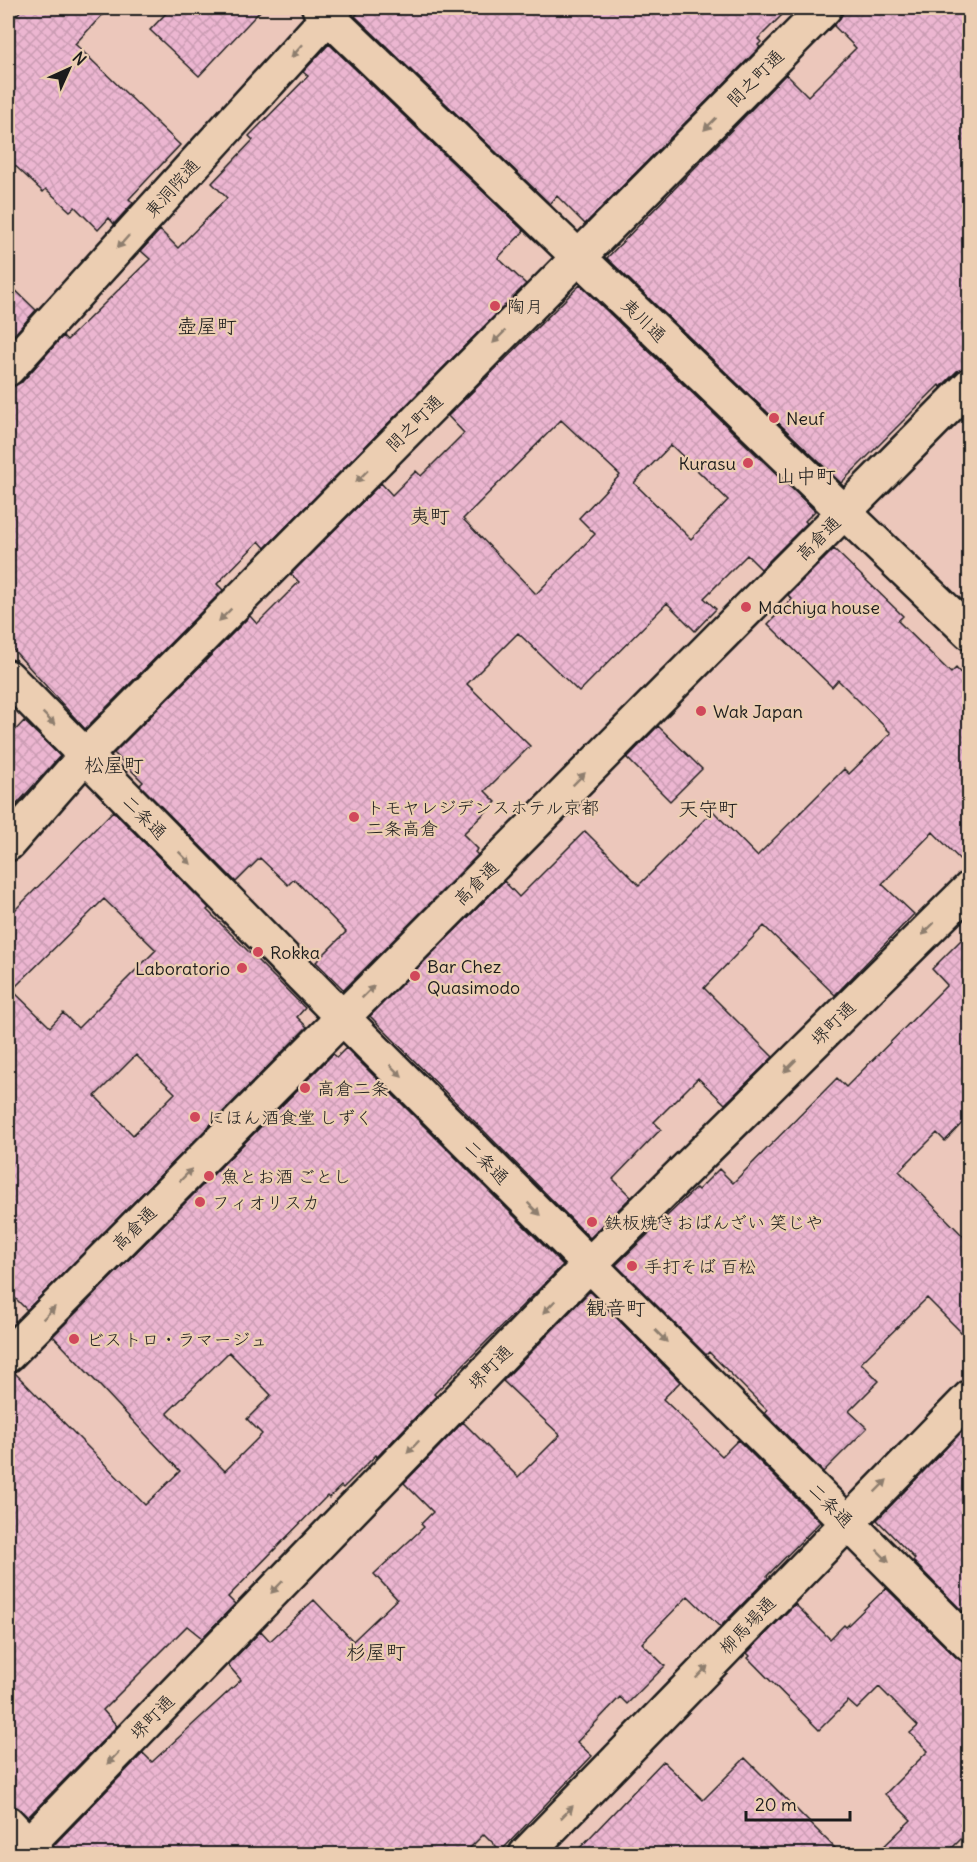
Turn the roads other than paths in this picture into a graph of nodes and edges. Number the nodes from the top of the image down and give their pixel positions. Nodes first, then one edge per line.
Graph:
1 (825, 8) edge
2 (328, 11) edge
3 (578, 257) junction
4 (8, 369) edge
5 (969, 385) edge
6 (844, 512) junction
7 (969, 633) edge
8 (8, 677) edge
9 (85, 756) junction
10 (8, 844) edge
11 (969, 888) edge
12 (342, 1017) junction
13 (589, 1265) junction
14 (8, 1355) edge
15 (969, 1396) edge
16 (847, 1521) junction
17 (969, 1645) edge
18 (23, 1844) edge
19 (526, 1854) edge

1 -> 3 street, 間之町通
2 - 3 street, 夷川通
2 -> 4 street, 東洞院通
3 - 6 street, 夷川通
3 -> 9 street, 間之町通
5 - 6 street, 高倉通
6 - 7 street, 夷川通
12 -> 6 street, 高倉通
8 -> 9 street, 二条通
9 - 10 street, 間之町通
9 -> 12 street, 二条通
11 -> 13 street, 堺町通
12 -> 13 street, 二条通
14 -> 12 street, 高倉通
13 -> 16 street, 二条通
13 -> 18 street, 堺町通
16 -> 15 street, 柳馬場通
16 -> 17 street, 二条通
19 -> 16 street, 柳馬場通

